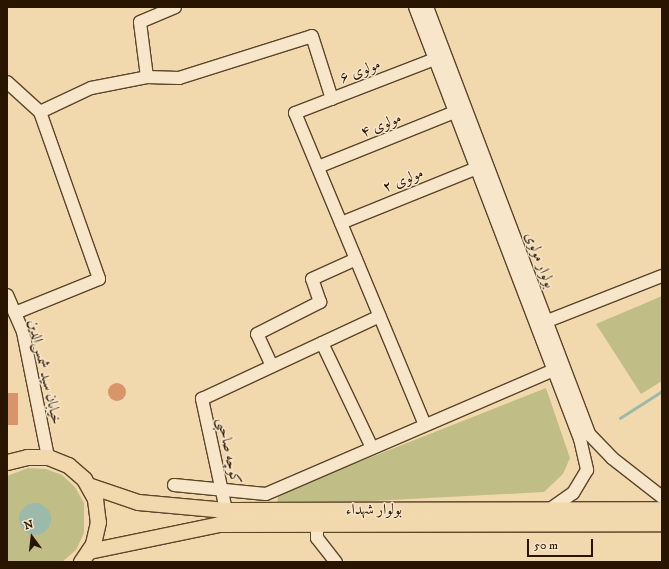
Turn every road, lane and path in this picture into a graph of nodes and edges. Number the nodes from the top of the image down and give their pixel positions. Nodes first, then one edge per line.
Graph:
1 (175, 7) edge
2 (415, 7) edge
3 (427, 7) edge
4 (435, 59) junction
5 (147, 78) junction
6 (7, 82) edge
7 (332, 99) junction
8 (40, 112) junction
9 (456, 112) junction
10 (318, 167) junction
11 (477, 168) junction
12 (341, 222) junction
13 (356, 259) junction
14 (662, 276) edge
15 (7, 295) edge
16 (15, 313) junction
17 (380, 316) junction
18 (542, 323) junction
19 (322, 343) junction
20 (272, 366) junction
21 (554, 370) junction
22 (426, 425) junction
23 (585, 437) junction
24 (372, 448) junction
25 (48, 457) junction
26 (7, 462) edge
27 (88, 485) junction
28 (174, 485) dead end
29 (221, 490) junction
30 (266, 494) junction
31 (662, 497) edge
32 (662, 509) edge
33 (226, 510) junction
34 (269, 510) junction
35 (548, 510) junction
36 (437, 517) junction
37 (662, 523) edge
38 (317, 524) junction
39 (85, 556) edge
40 (336, 562) edge

1 - 5 street
2 - 4 street, بولوار مولوی
3 - 18 street, بولوار مولوی
4 - 7 street, مولوی ۶
4 - 9 street, بولوار مولوی
5 - 7 street
5 - 8 street
6 - 8 street
7 - 10 street, مولوی ۶
8 - 16 street
9 - 10 street, مولوی ۴
9 - 11 street, بولوار مولوی
10 - 12 street
11 - 12 street, مولوی ۲
11 - 18 street, بولوار مولوی
12 - 13 street
13 - 17 street
13 - 20 street
14 - 18 street
15 - 16 street, خیابان سید شمس‌الدین
16 - 25 street, خیابان سید شمس‌الدین
17 - 19 street
17 - 22 street
18 - 21 street, بولوار مولوی
18 - 23 street, بولوار مولوی
19 - 20 street
19 - 24 street
20 - 29 street, کوچه صاحبی
21 - 22 street
21 - 23 street, بولوار مولوی
22 - 24 street
23 - 31 street, بولوار مولوی
23 - 35 street, بولوار مولوی
24 - 30 street
25 - 26 main road
25 - 27 main road
27 - 33 main road, بولوار شهداء
27 - 39 main road
28 - 29 street
29 - 30 street
29 - 33 street, کوچه صاحبی
30 - 34 street
32 - 35 main road, بولوار شهداء
33 - 34 main road, بولوار شهداء
34 - 36 main road, بولوار شهداء
35 - 36 main road, بولوار شهداء
36 - 37 main road, بولوار شهداء
36 - 38 main road, بولوار شهداء
38 - 39 main road, بولوار شهداء
38 - 40 street

